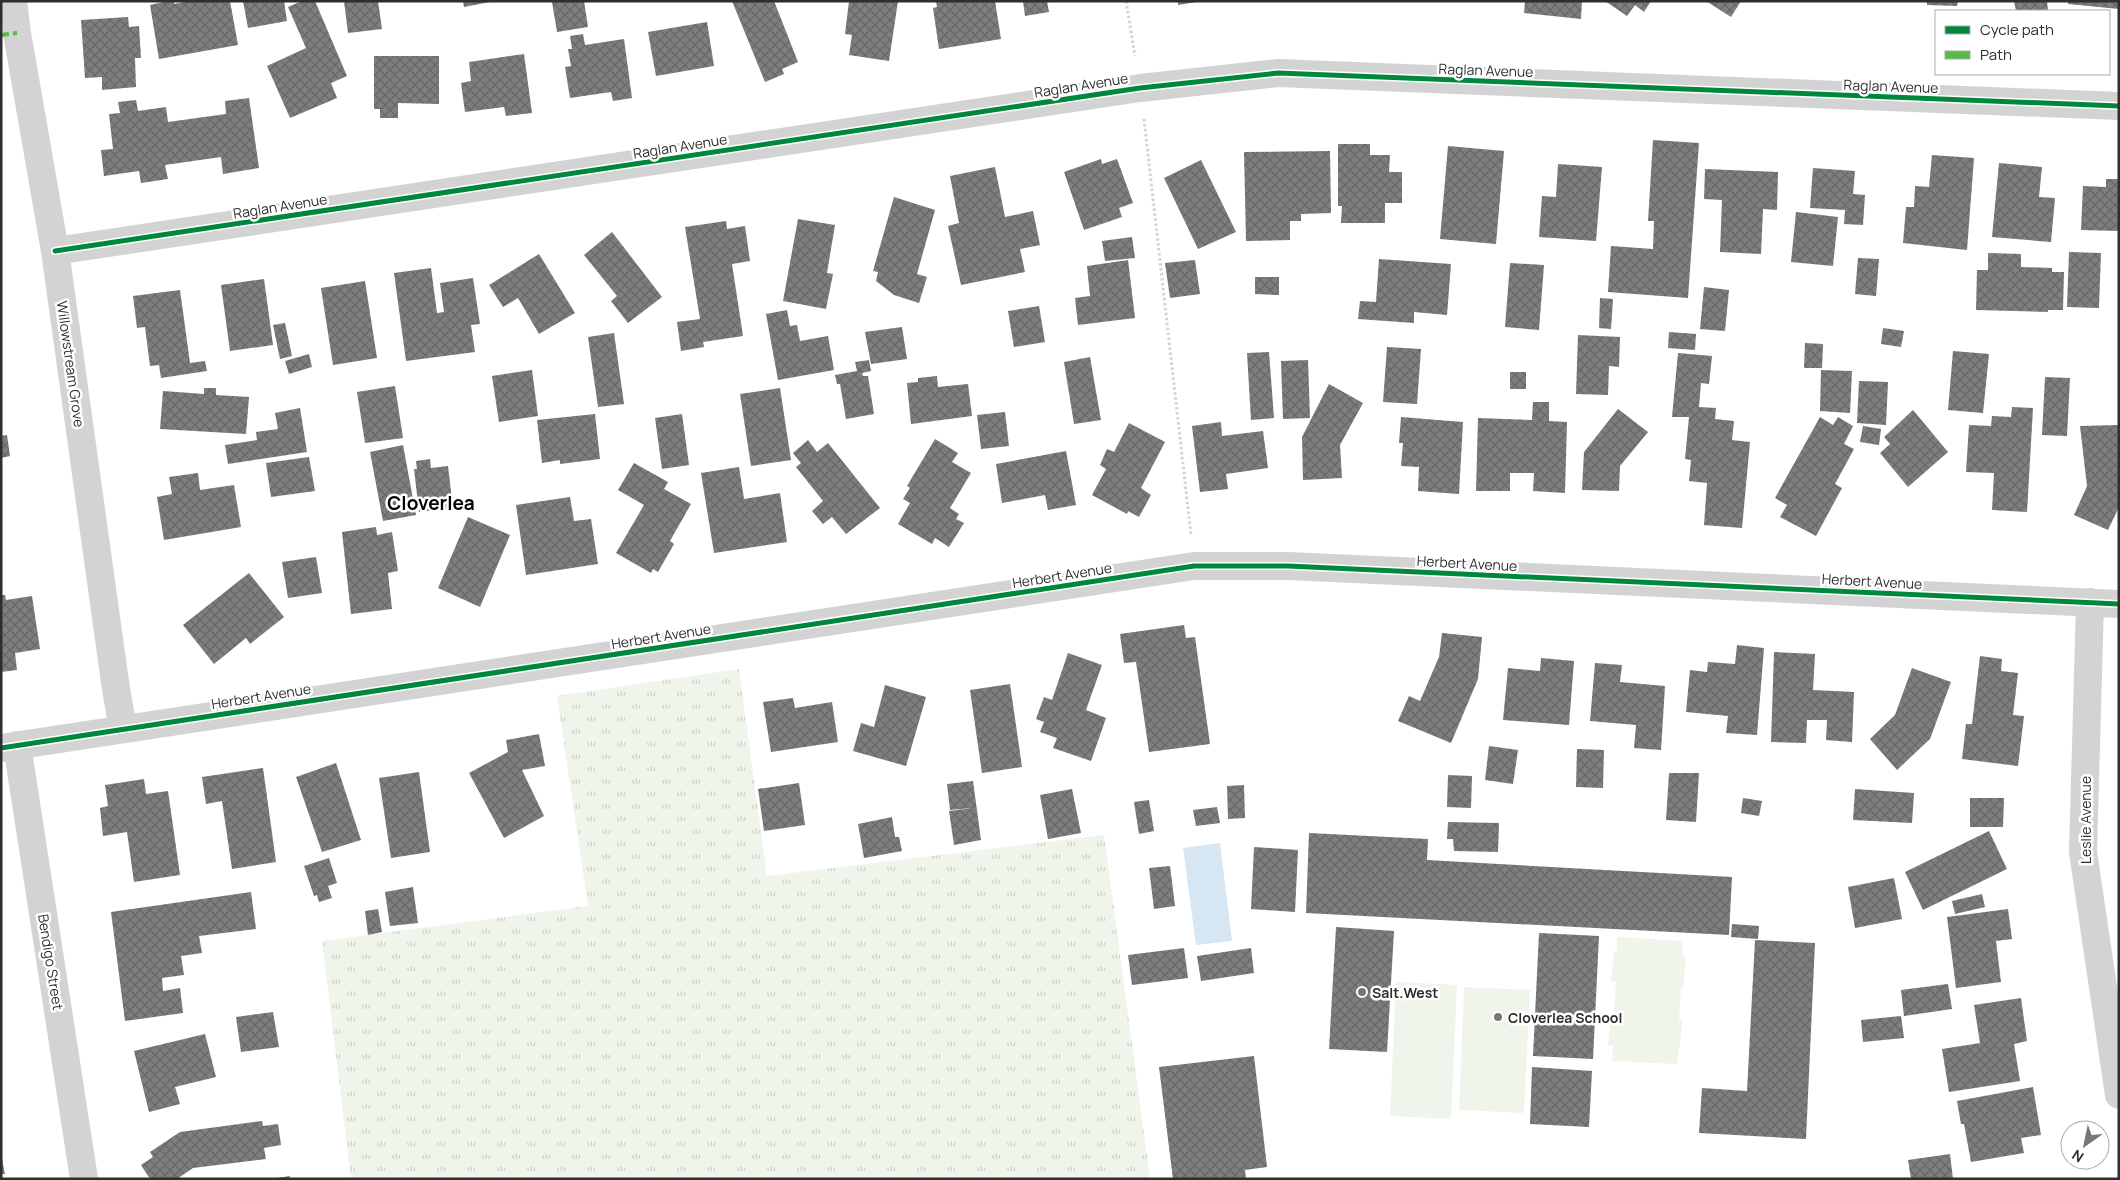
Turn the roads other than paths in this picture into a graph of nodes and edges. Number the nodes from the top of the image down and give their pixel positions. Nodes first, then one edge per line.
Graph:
1 (13, 1) edge
2 (2119, 106) edge
3 (55, 251) junction
4 (2090, 602) junction
5 (2119, 604) edge
6 (123, 728) junction
7 (9, 746) edge
8 (2119, 1095) edge
9 (84, 1179) edge

1 - 3 street, Willowstream Grove
2 - 3 street, Raglan Avenue
3 - 6 street, Willowstream Grove
4 - 5 street, Herbert Avenue
4 - 6 street, Herbert Avenue
4 - 8 street, Leslie Avenue
6 - 7 street, Herbert Avenue
7 - 9 street, Bendigo Street

